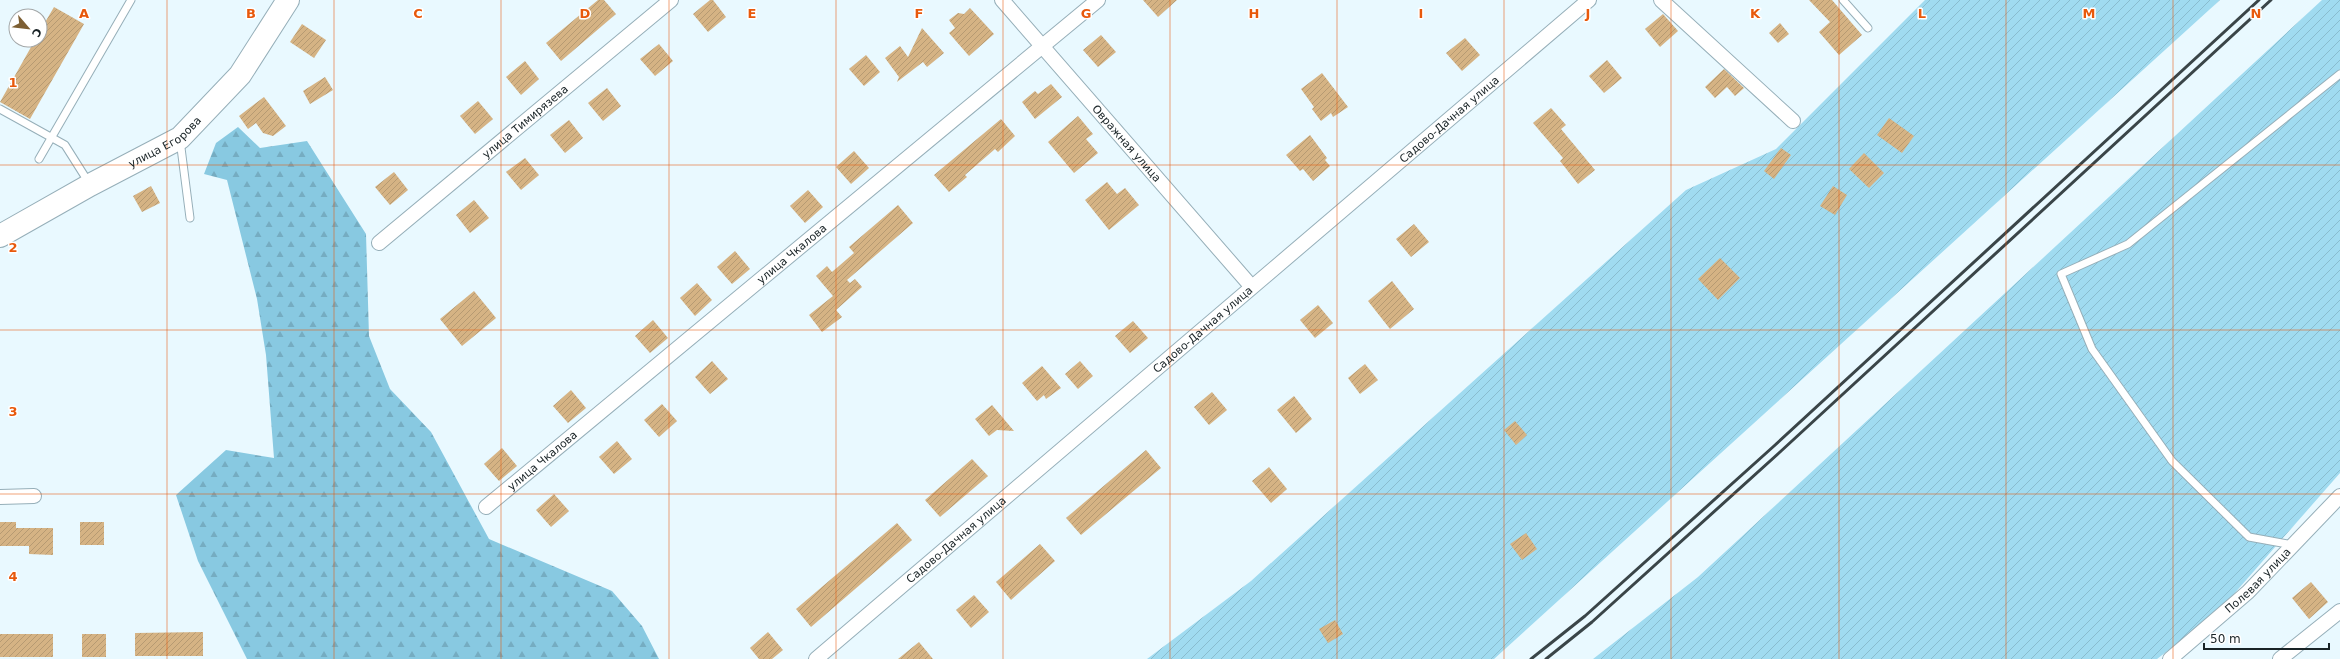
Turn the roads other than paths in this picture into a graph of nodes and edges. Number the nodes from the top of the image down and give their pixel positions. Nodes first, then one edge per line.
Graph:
1 (131, 0) edge
2 (287, 0) edge
3 (671, 0) edge
4 (1002, 0) edge
5 (1098, 0) edge
6 (1589, 0) edge
7 (1662, 0) edge
8 (1843, 0) edge
9 (1868, 28) dead end
10 (1042, 48) junction
11 (2340, 74) edge
12 (0, 108) edge
13 (1793, 122) dead end
14 (51, 138) junction
15 (180, 138) junction
16 (39, 159) dead end
17 (90, 185) junction
18 (190, 218) dead end
19 (0, 236) edge
20 (380, 243) dead end
21 (1251, 286) junction
22 (34, 496) dead end
23 (2340, 496) edge
24 (0, 497) edge
25 (486, 507) dead end
26 (2293, 545) junction
27 (2340, 611) edge
28 (816, 659) edge
29 (2170, 659) edge
30 (2280, 659) edge

1 - 14 lane
2 - 15 main road, улица Егорова
3 - 20 street, улица Тимирязева
4 - 10 street, Овражная улица
5 - 10 street, улица Чкалова
6 - 21 street, Садово-Дачная улица
7 - 13 street
8 - 9 lane
10 - 21 street, Овражная улица
10 - 25 street, улица Чкалова
11 - 26 lane
12 - 14 lane
14 - 16 lane
14 - 17 lane
15 - 17 main road, улица Егорова
15 - 18 lane
17 - 19 main road, улица Егорова
21 - 28 street, Садово-Дачная улица
22 - 24 street
23 - 26 street, Полевая улица
26 - 29 street, Полевая улица
27 - 30 street

